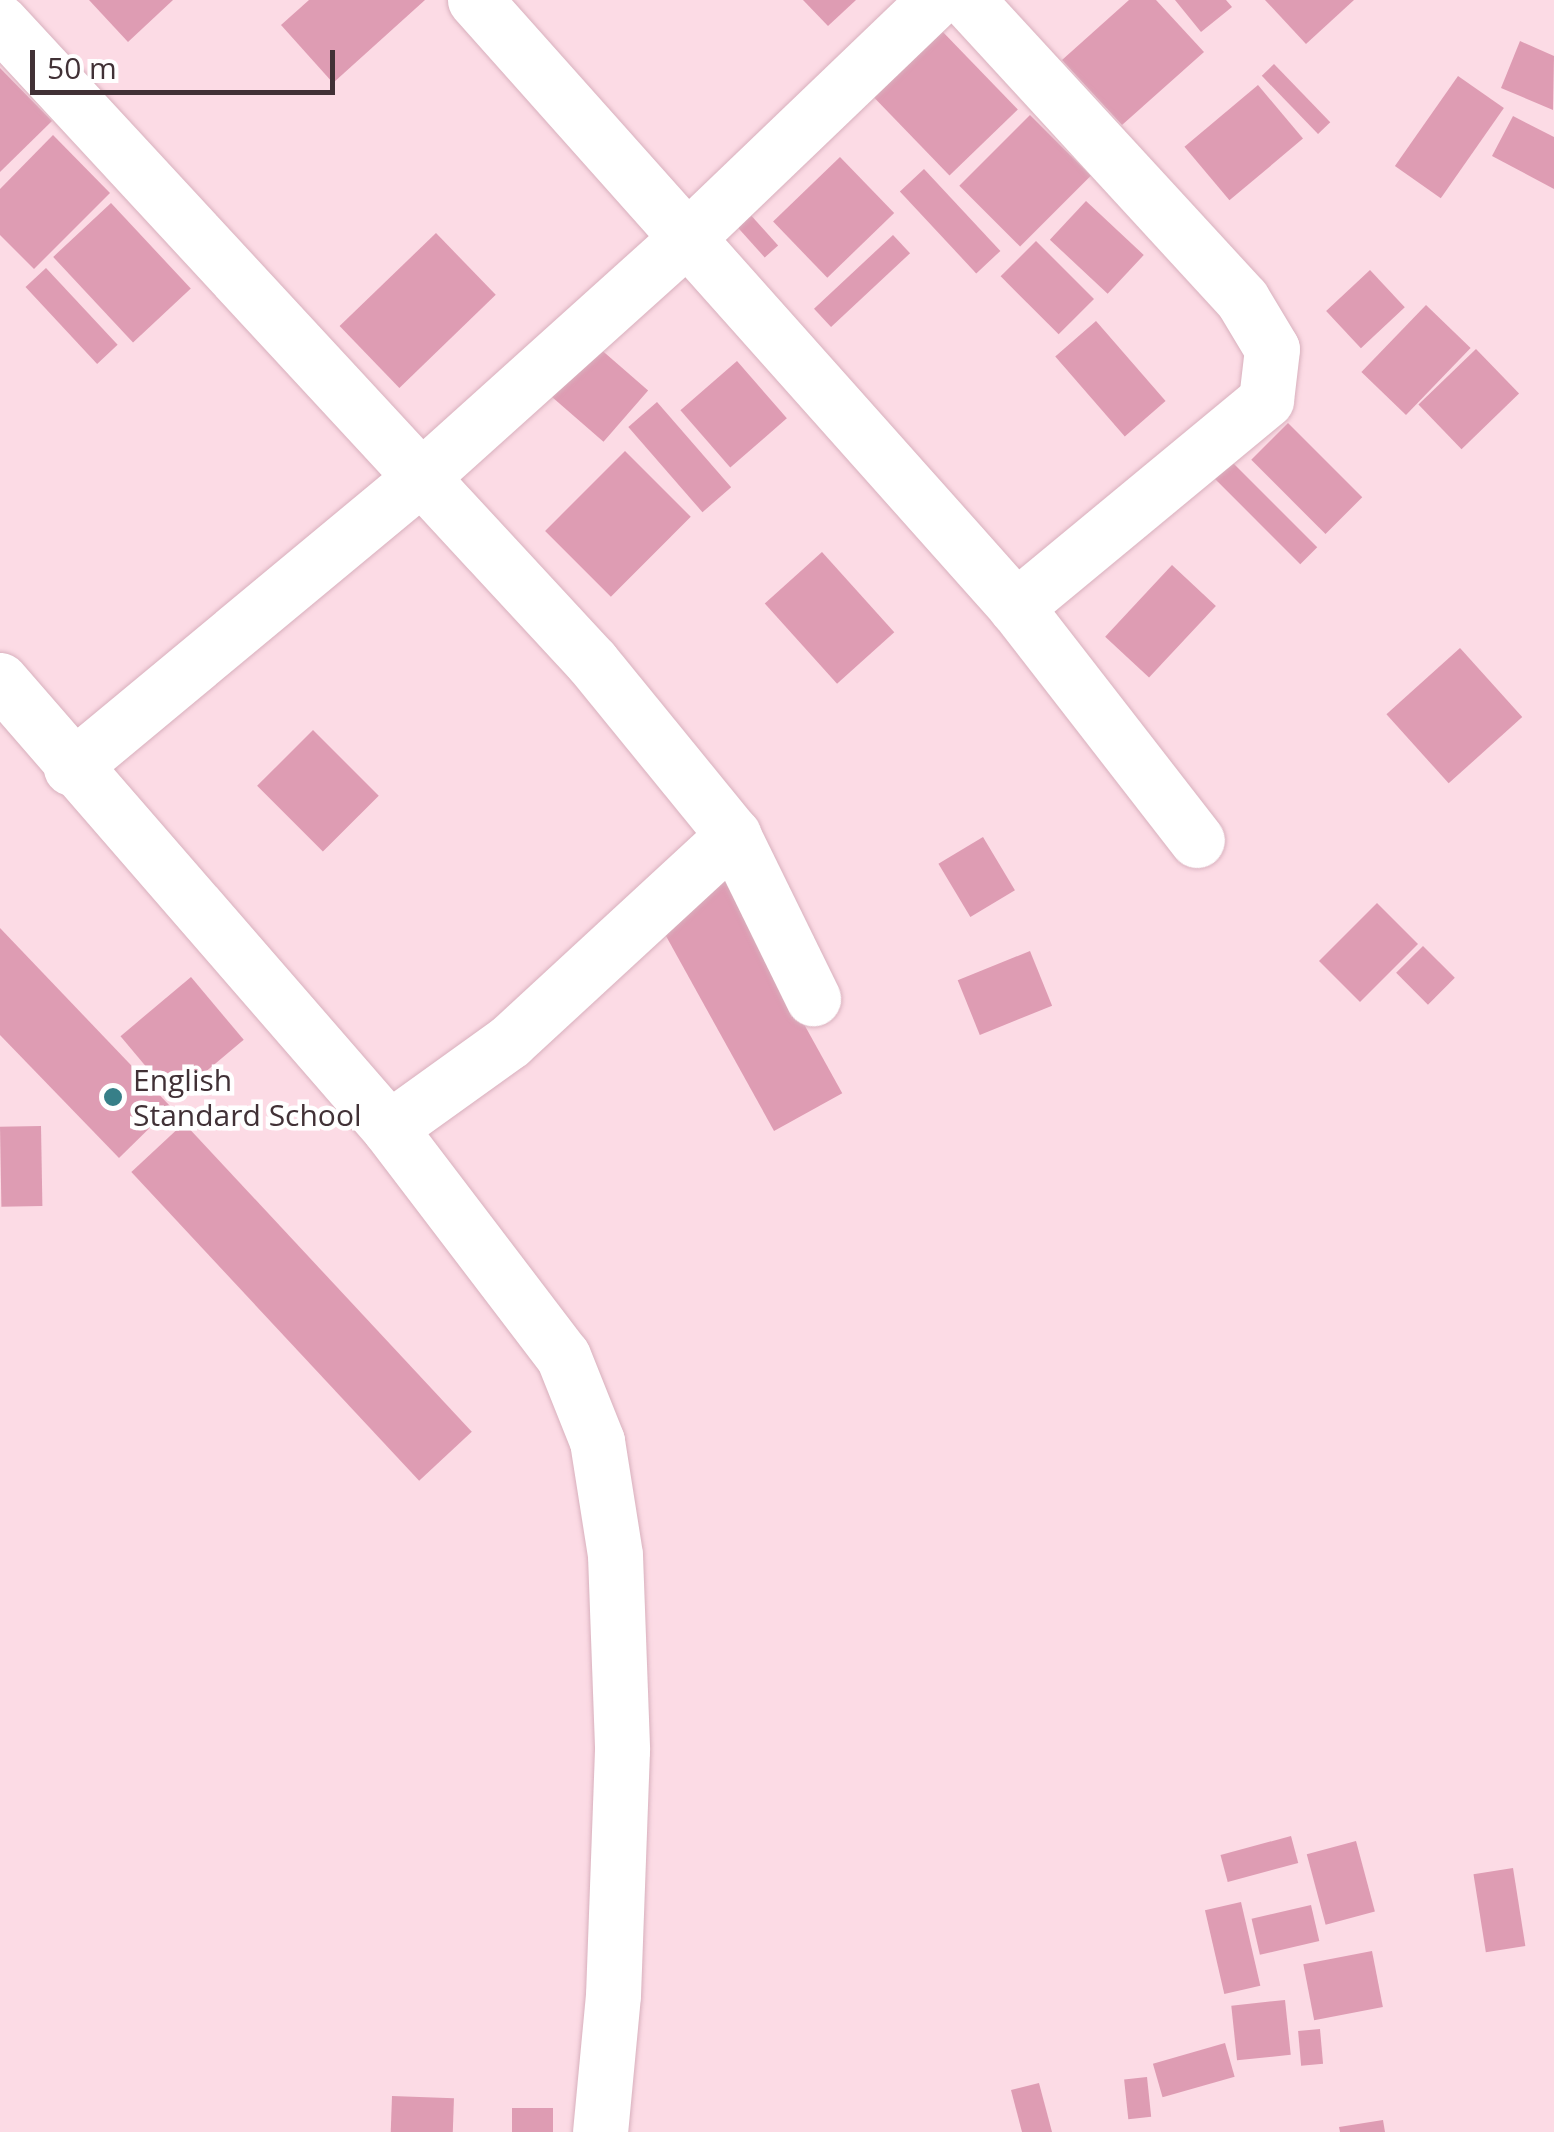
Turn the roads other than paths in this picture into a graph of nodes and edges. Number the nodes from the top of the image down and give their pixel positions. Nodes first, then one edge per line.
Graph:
1 (475, 0) edge
2 (935, 0) edge
3 (967, 0) edge
4 (0, 22) edge
5 (687, 238) junction
6 (418, 479) junction
7 (1016, 607) junction
8 (0, 680) edge
9 (71, 768) junction
10 (732, 836) junction
11 (1197, 840) dead end
12 (813, 998) dead end
13 (389, 1128) junction
14 (600, 2132) edge

1 - 5 street
2 - 5 street
3 - 7 street
4 - 6 street
5 - 6 street
5 - 7 street
6 - 9 street
6 - 10 street
7 - 11 street
8 - 9 street
9 - 13 street
10 - 12 street
10 - 13 street
13 - 14 street

